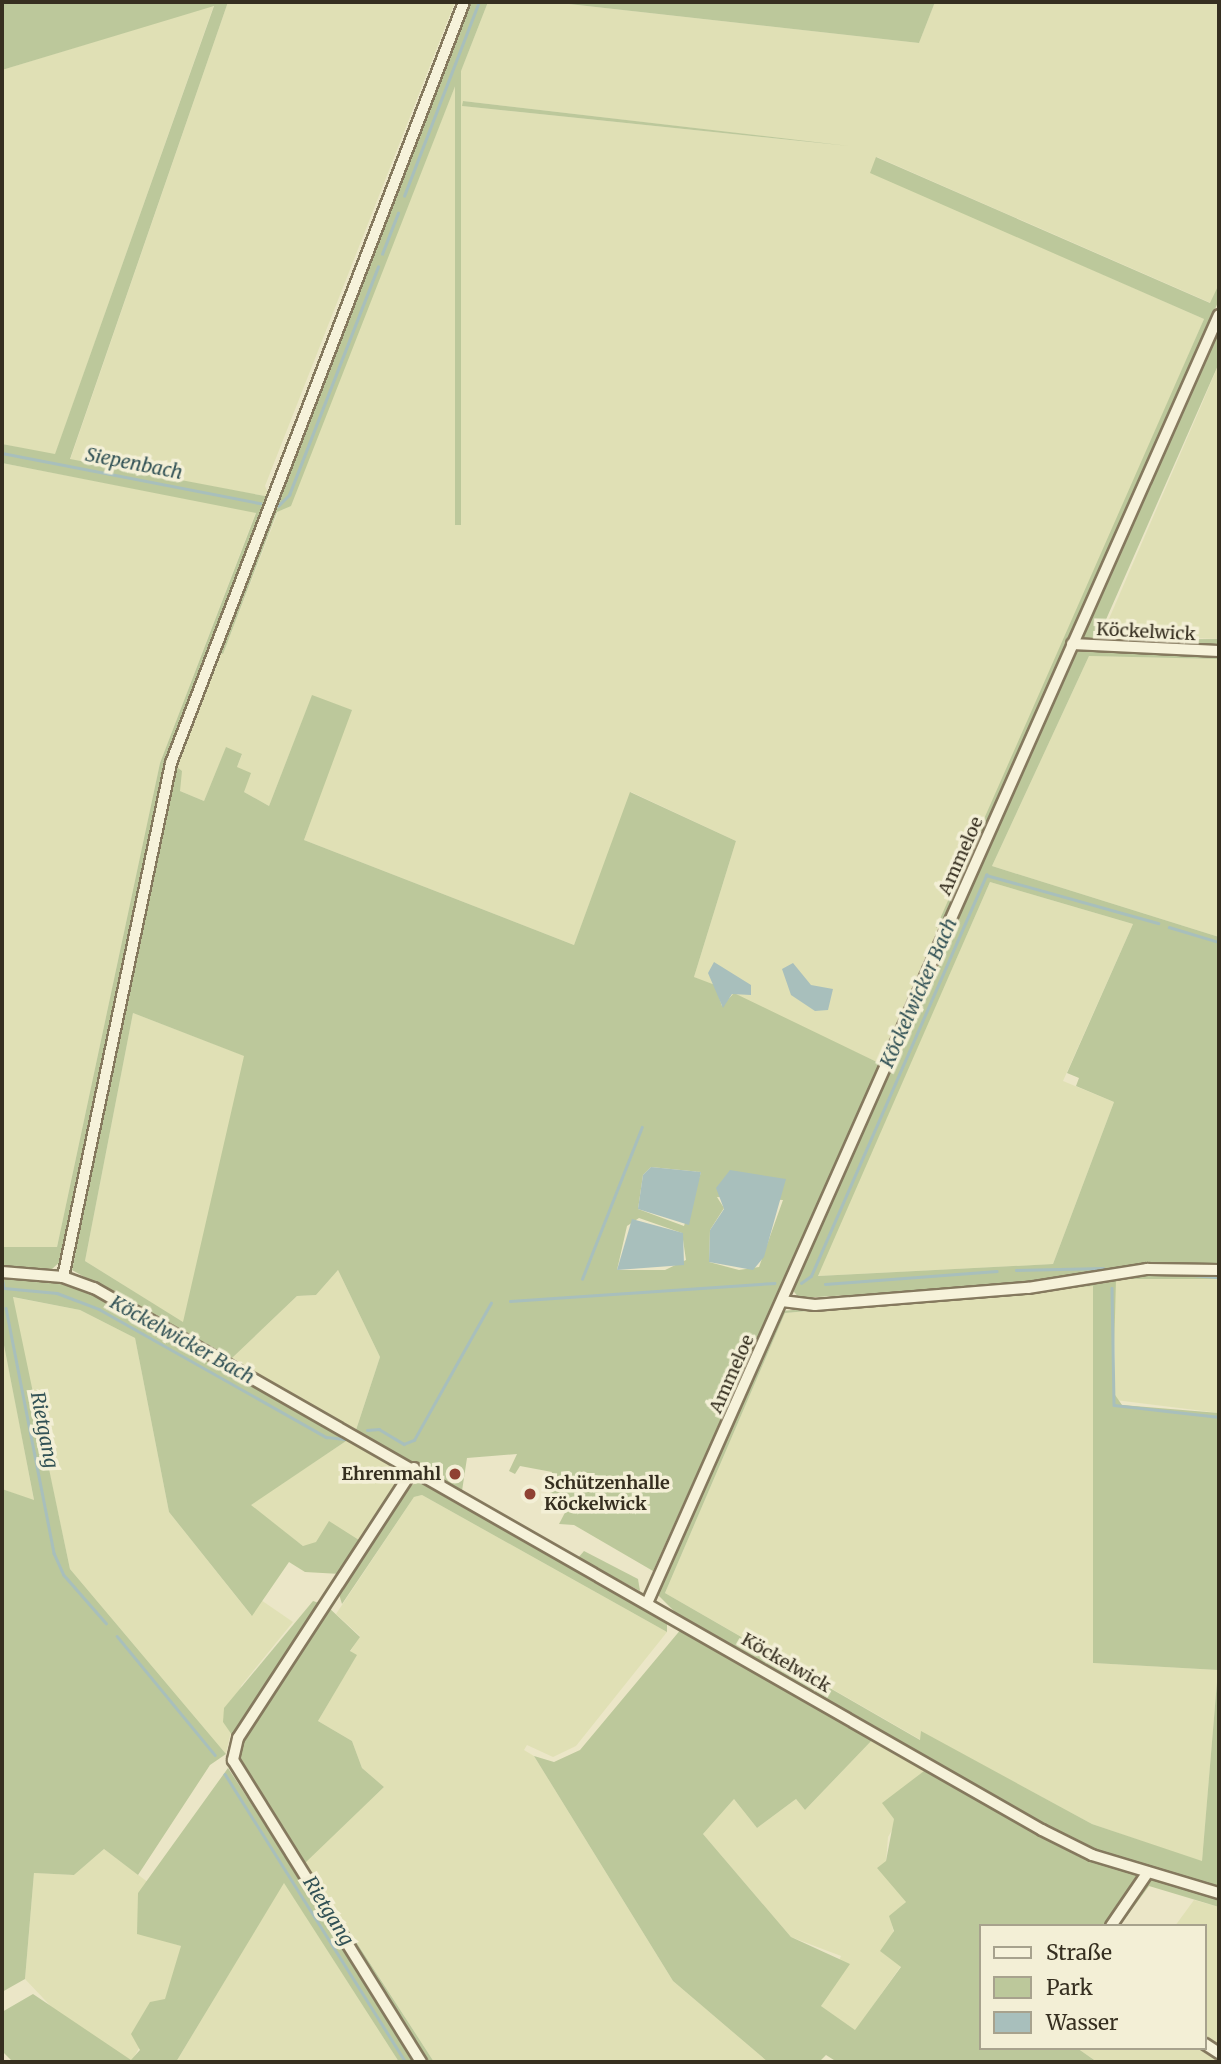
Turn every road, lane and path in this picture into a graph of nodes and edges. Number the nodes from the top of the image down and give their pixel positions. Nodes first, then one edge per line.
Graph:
1 (464, 2) edge
2 (1219, 315) edge
3 (1072, 644) junction
4 (1219, 650) edge
5 (1219, 1270) edge
6 (2, 1272) edge
7 (63, 1277) junction
8 (782, 1301) junction
9 (414, 1468) junction
10 (648, 1601) junction
11 (1148, 1872) junction
12 (1219, 1893) edge
13 (1112, 1924) edge
14 (421, 2062) edge

1 - 7 street
2 - 3 street, Ammeloe
3 - 4 street, Köckelwick
3 - 8 street, Ammeloe
5 - 8 street
6 - 7 street, Köckelwick
7 - 9 street, Köckelwick
8 - 10 street, Ammeloe
9 - 10 street, Köckelwick
9 - 14 street
10 - 11 street, Köckelwick
11 - 12 street, Köckelwick
11 - 13 street

